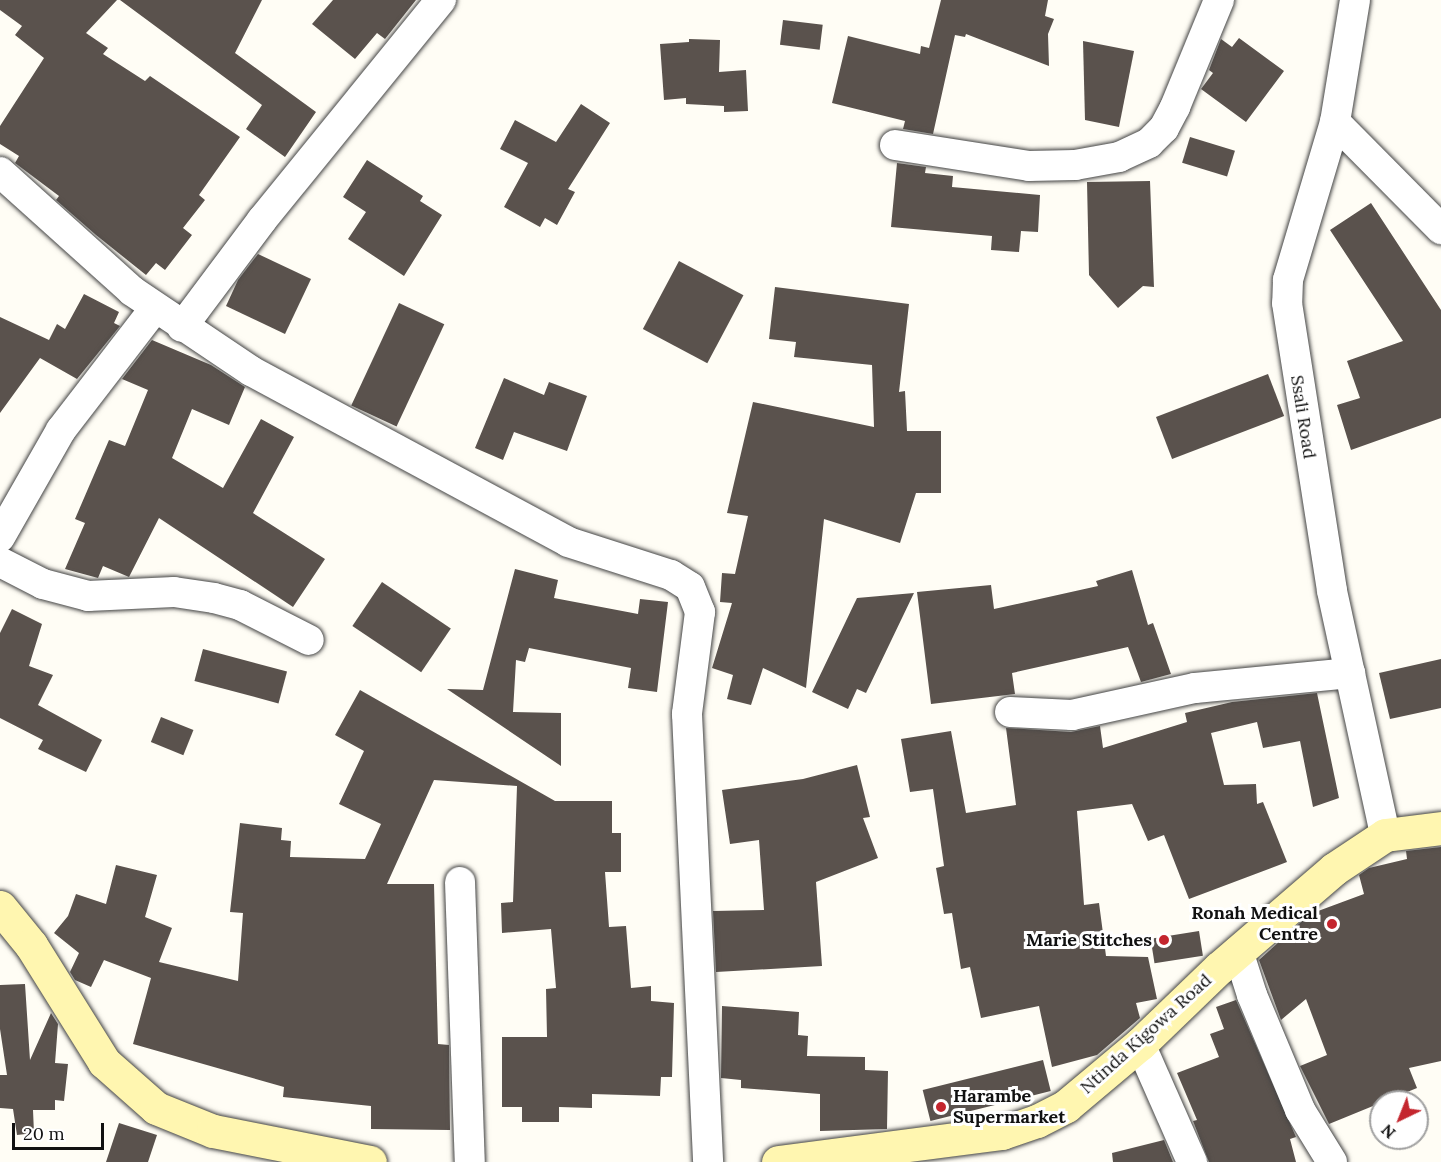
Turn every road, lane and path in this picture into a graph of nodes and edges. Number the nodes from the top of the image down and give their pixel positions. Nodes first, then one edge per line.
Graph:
1 (441, 0) edge
2 (1219, 0) edge
3 (1355, 0) edge
4 (1335, 122) junction
5 (895, 145) dead end
6 (0, 172) edge
7 (1441, 229) edge
8 (155, 308) junction
9 (182, 327) junction
10 (0, 537) edge
11 (0, 562) edge
12 (309, 640) dead end
13 (1350, 673) junction
14 (1010, 712) dead end
15 (1441, 828) edge
16 (1385, 835) junction
17 (460, 882) dead end
18 (0, 907) edge
19 (1238, 951) junction
20 (1140, 1044) junction
21 (829, 1160) edge
22 (370, 1162) edge
23 (470, 1162) edge
24 (708, 1162) edge
25 (778, 1162) edge
26 (1192, 1162) edge
27 (1332, 1162) edge

1 - 9 street
2 - 5 street
3 - 4 street, Ssali Road
4 - 7 street
4 - 13 street, Ssali Road
6 - 8 street
8 - 9 street
8 - 10 street
9 - 24 street
11 - 12 street
13 - 14 street
13 - 16 street, Ssali Road
15 - 16 street, Ntinda Kigowa Road
16 - 19 street, Ntinda Kigowa Road
17 - 23 street
18 - 22 street
19 - 20 street, Ntinda Kigowa Road
19 - 27 street
20 - 21 street, Ntinda Kigowa Road
20 - 26 street
21 - 25 street, Ntinda Kigowa Road

